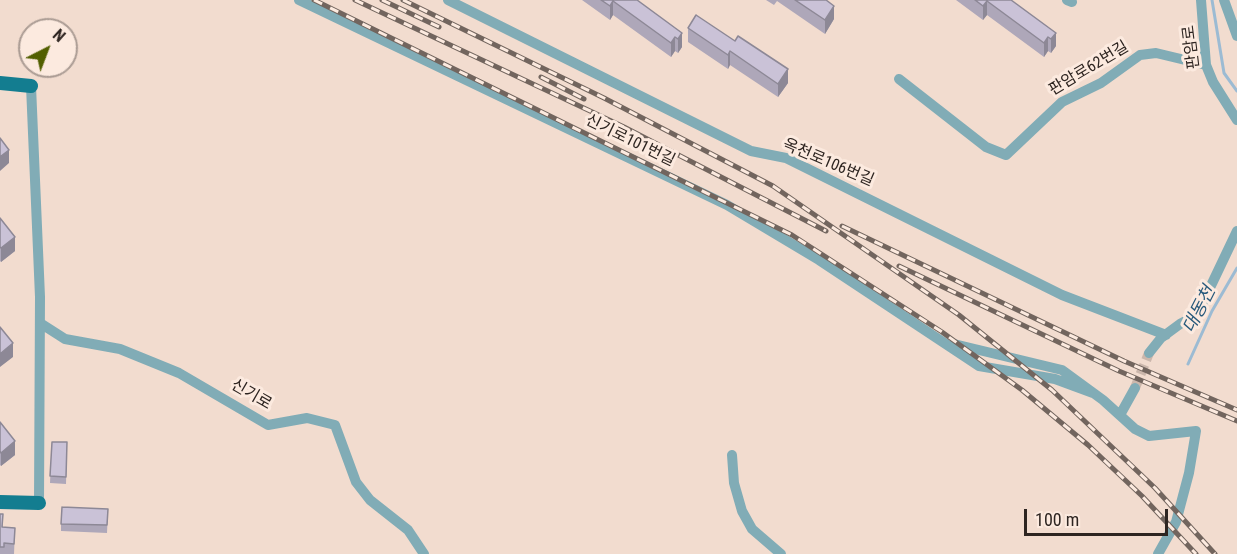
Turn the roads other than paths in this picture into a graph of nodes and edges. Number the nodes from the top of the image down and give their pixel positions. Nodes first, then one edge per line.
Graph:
1 (299, 0) edge
2 (448, 0) edge
3 (1201, 0) edge
4 (1224, 0) edge
5 (1237, 36) edge
6 (1206, 64) junction
7 (899, 79) dead end
8 (0, 83) edge
9 (31, 86) joint
10 (1237, 120) edge
11 (1237, 231) edge
12 (40, 322) junction
13 (1166, 335) junction
14 (1149, 353) tunnel mouth
15 (1135, 388) tunnel mouth
16 (1120, 415) junction
17 (732, 455) dead end
18 (0, 502) edge
19 (39, 503) joint
20 (424, 554) edge
21 (781, 554) edge
22 (1158, 554) edge

1 - 16 street, 신기로101번길
2 - 13 street, 옥천로106번길
3 - 6 street, 판암로
4 - 5 street
6 - 7 street, 판암로62번길
6 - 10 street, 판암로
8 - 9 main road
9 - 12 street
11 - 13 street
12 - 19 street
12 - 20 street, 신기로
13 - 14 street
15 - 16 street
16 - 22 street, 신기로101번길
17 - 21 street
18 - 19 main road

